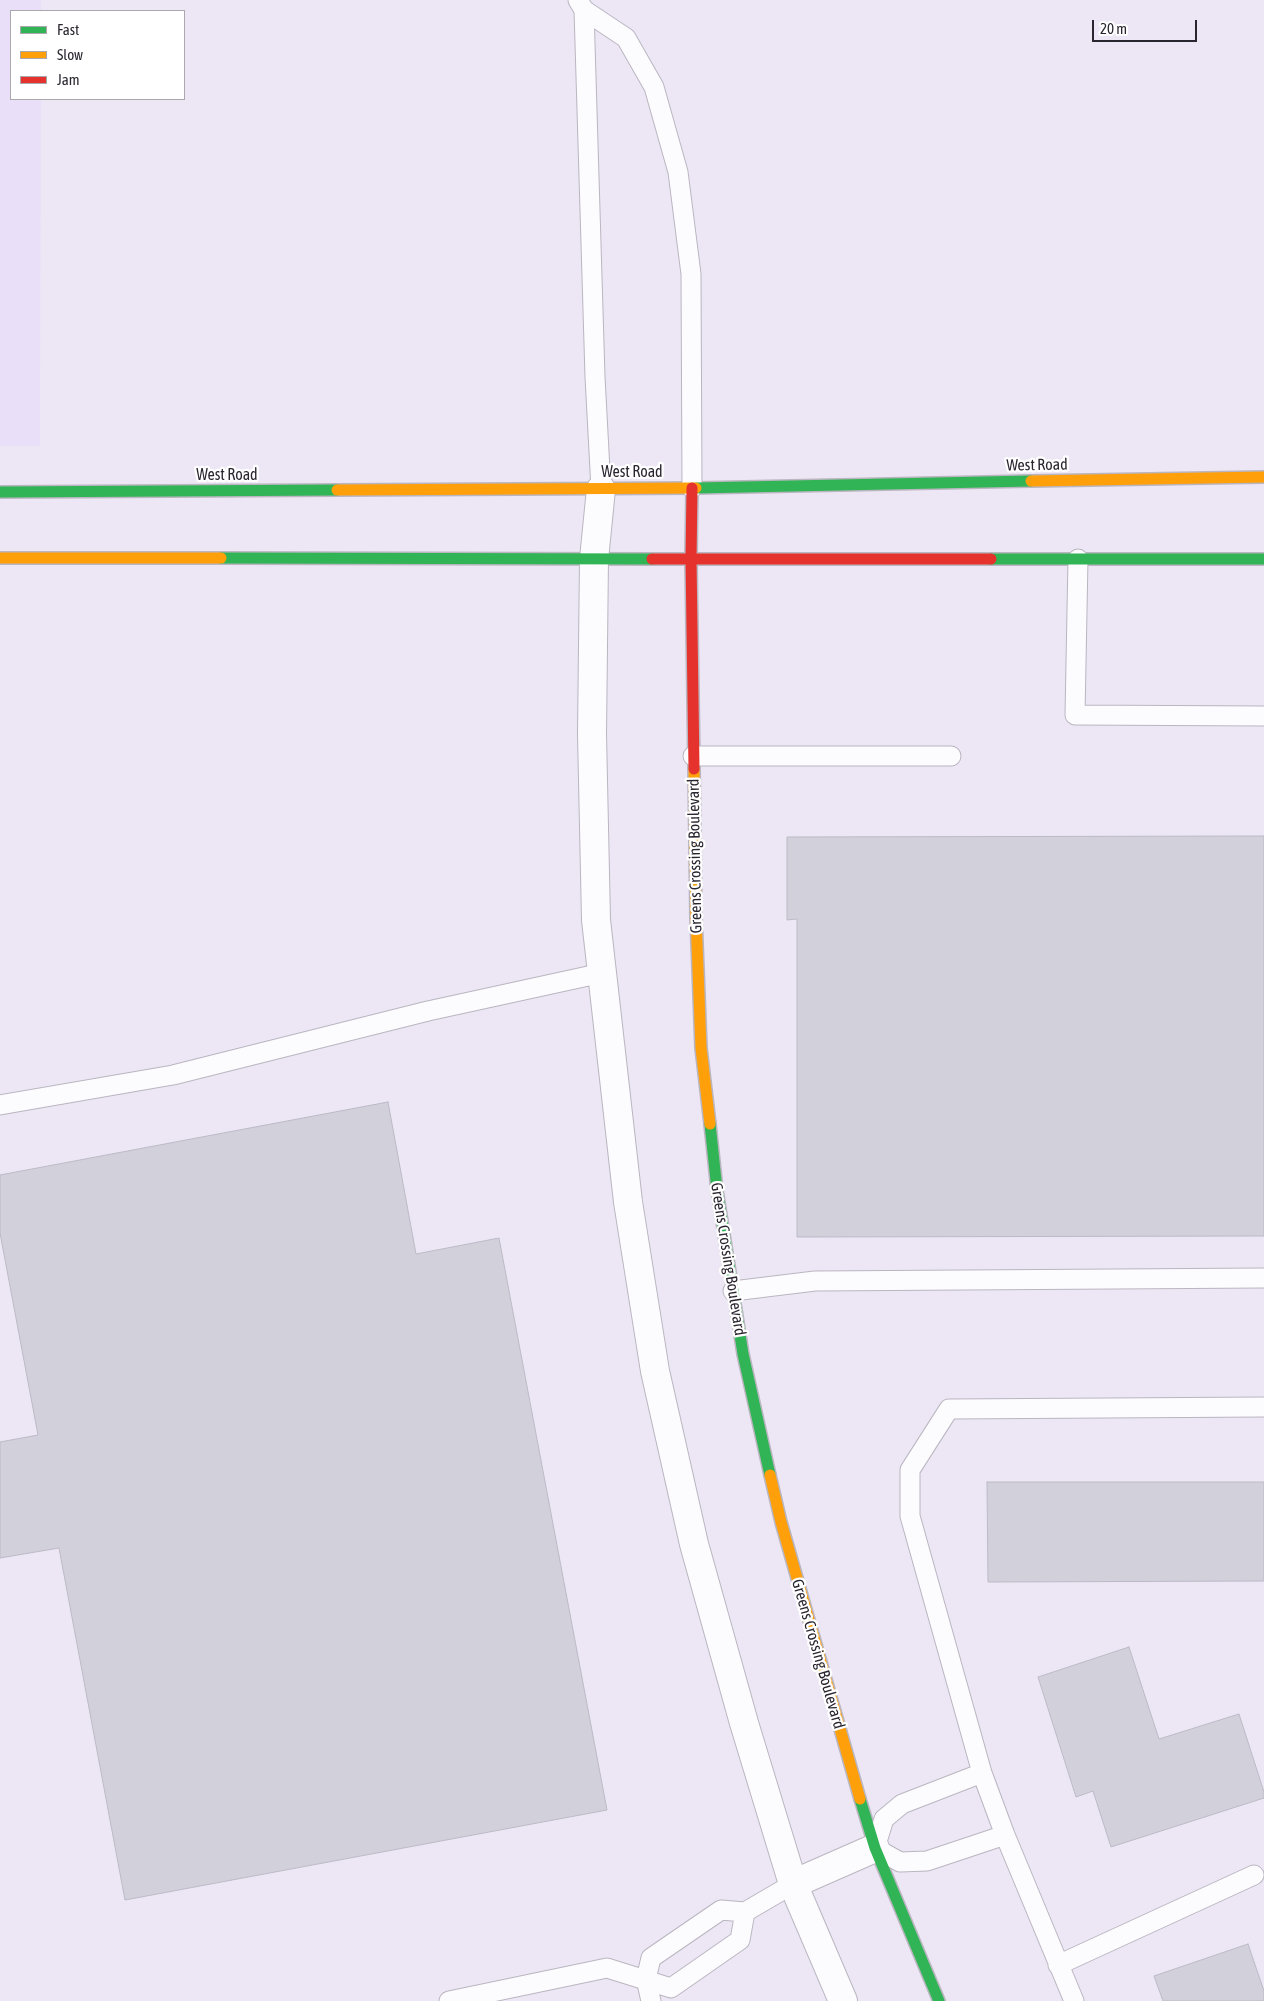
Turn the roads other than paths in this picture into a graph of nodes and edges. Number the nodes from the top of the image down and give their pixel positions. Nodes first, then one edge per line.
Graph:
1 (581, 5) edge
2 (1264, 476) edge
3 (692, 488) junction
4 (601, 489) junction
5 (0, 492) edge
6 (0, 558) edge
7 (594, 559) junction
8 (691, 559) junction
9 (1264, 559) edge
10 (1078, 560) junction
11 (1264, 716) edge
12 (693, 756) junction
13 (951, 756) dead end
14 (602, 973) junction
15 (0, 1105) edge
16 (1264, 1278) edge
17 (733, 1291) junction
18 (1264, 1406) edge
19 (982, 1773) junction
20 (1005, 1835) junction
21 (875, 1848) junction
22 (1254, 1875) dead end
23 (794, 1884) junction
24 (745, 1912) junction
25 (1058, 1965) junction
26 (646, 1980) junction
27 (449, 2001) edge
28 (650, 2001) edge
29 (843, 2001) edge
30 (940, 2001) edge
31 (1074, 2001) edge

1 - 3 lane
1 - 4 lane
2 - 3 main road, West Road
3 - 4 main road, West Road
3 - 8 main road, Greens Crossing Boulevard
4 - 5 main road, West Road
4 - 7 street
6 - 7 main road
7 - 8 main road
7 - 14 street
8 - 10 main road
8 - 12 main road, Greens Crossing Boulevard
9 - 10 main road
10 - 11 lane
12 - 13 lane
12 - 17 main road, Greens Crossing Boulevard
14 - 15 lane
14 - 23 street
16 - 17 lane
17 - 21 main road, Greens Crossing Boulevard
18 - 19 lane
19 - 20 lane
19 - 21 lane
20 - 21 lane
20 - 25 lane
21 - 23 street
21 - 30 main road, Greens Crossing Boulevard
22 - 25 lane
23 - 24 lane
23 - 29 street
24 - 26 lane
24 - 26 lane
25 - 31 lane
26 - 27 lane
26 - 28 lane

